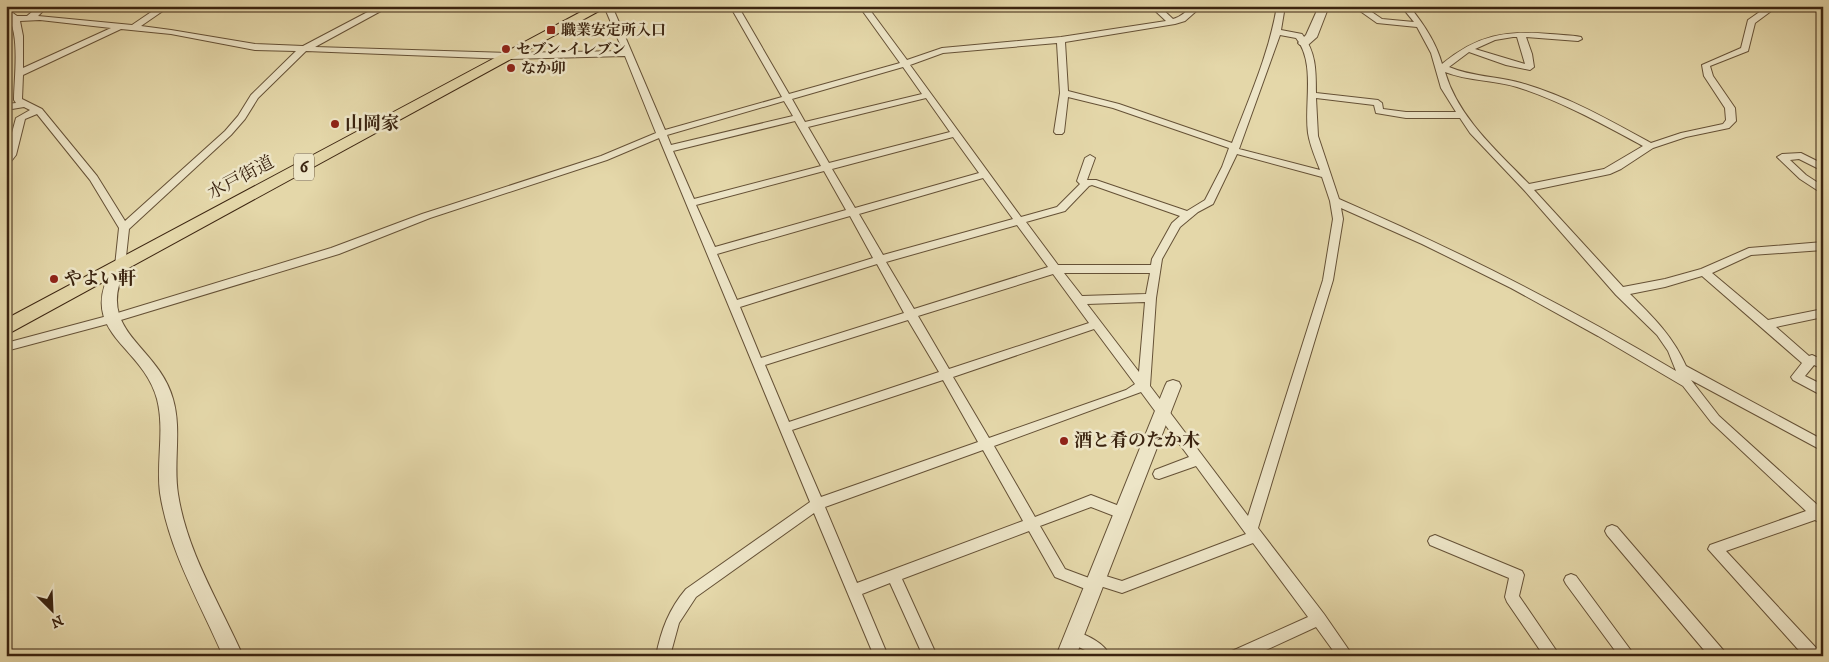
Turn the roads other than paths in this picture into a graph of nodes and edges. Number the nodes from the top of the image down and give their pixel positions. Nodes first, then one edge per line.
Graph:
1 (44, 6) edge
2 (166, 6) edge
3 (386, 6) edge
4 (602, 6) edge
5 (608, 6) edge
6 (734, 6) edge
7 (863, 6) edge
8 (1154, 6) edge
9 (1198, 6) edge
10 (1281, 6) edge
11 (1324, 6) edge
12 (1358, 6) edge
13 (1405, 6) edge
14 (1774, 6) edge
15 (9, 14) edge
16 (30, 18) junction
17 (1172, 22) junction
18 (1420, 25) junction
19 (118, 28) junction
20 (132, 29) junction
21 (1277, 32) junction
22 (19, 36) junction
23 (1521, 36) junction
24 (1578, 39) dead end
25 (6, 40) edge
26 (1061, 40) junction
27 (1304, 43) junction
28 (302, 50) junction
29 (1470, 50) junction
30 (627, 53) junction
31 (509, 56) junction
32 (906, 64) junction
33 (1441, 68) junction
34 (18, 74) junction
35 (1064, 93) junction
36 (929, 95) junction
37 (1311, 95) junction
38 (788, 98) junction
39 (25, 104) junction
40 (6, 107) edge
41 (38, 110) junction
42 (1462, 115) junction
43 (801, 121) junction
44 (1059, 132) dead end
45 (956, 133) junction
46 (661, 134) junction
47 (1650, 146) junction
48 (668, 149) junction
49 (1234, 149) junction
50 (1090, 158) dead end
51 (6, 162) edge
52 (825, 166) junction
53 (1823, 168) edge
54 (986, 174) junction
55 (1325, 175) junction
56 (1086, 183) junction
57 (1528, 188) junction
58 (1823, 191) edge
59 (1335, 201) junction
60 (690, 203) junction
61 (851, 212) junction
62 (1188, 215) junction
63 (1020, 222) junction
64 (124, 228) junction
65 (1821, 247) edge
66 (711, 252) junction
67 (880, 260) junction
68 (120, 266) junction
69 (1055, 269) junction
70 (1155, 269) junction
71 (1704, 272) junction
72 (1620, 292) junction
73 (1151, 298) junction
74 (1079, 300) junction
75 (733, 305) junction
76 (1823, 313) edge
77 (911, 315) junction
78 (111, 319) junction
79 (1098, 324) junction
80 (1766, 325) junction
81 (6, 328) edge
82 (6, 347) edge
83 (1809, 362) junction
84 (758, 363) junction
85 (1823, 365) edge
86 (1682, 368) junction
87 (945, 375) junction
88 (1687, 383) junction
89 (1144, 385) junction
90 (1173, 386) dead end
91 (1823, 392) edge
92 (1163, 410) junction
93 (785, 428) junction
94 (986, 445) junction
95 (1823, 446) edge
96 (1199, 458) junction
97 (1159, 474) dead end
98 (817, 504) junction
99 (1122, 513) junction
100 (1820, 516) edge
101 (1031, 524) junction
102 (1612, 531) dead end
103 (1254, 532) junction
104 (1435, 541) dead end
105 (894, 576) junction
106 (1571, 580) dead end
107 (1095, 582) junction
108 (854, 591) junction
109 (1319, 619) junction
110 (1073, 637) junction
111 (233, 656) edge
112 (664, 656) edge
113 (881, 656) edge
114 (930, 656) edge
115 (1066, 656) edge
116 (1103, 656) edge
117 (1237, 656) edge
118 (1346, 656) edge
119 (1553, 656) edge
120 (1628, 656) edge
121 (1719, 656) edge
122 (1814, 656) edge

1 - 16 street
2 - 20 street
3 - 28 street
4 - 31 highway, 水戸街道 / 6
5 - 30 street
6 - 38 street
7 - 32 street
8 - 17 street
9 - 17 street
10 - 21 street
11 - 27 street
12 - 18 street
13 - 18 street
14 - 47 street
15 - 16 street
15 - 22 street
16 - 19 street
17 - 26 street
18 - 33 street
19 - 20 street
19 - 34 street
20 - 28 street
21 - 27 street
21 - 49 street
22 - 25 street
22 - 34 street
23 - 24 street
23 - 29 street
23 - 29 street
26 - 32 street
26 - 35 street
27 - 37 street
28 - 31 street
28 - 64 street
29 - 33 street
30 - 31 street
30 - 46 street
31 - 68 highway, 水戸街道 / 6
32 - 36 street
32 - 38 street
33 - 42 street
33 - 47 street
34 - 39 street
35 - 44 street
35 - 49 street
36 - 43 street
36 - 45 street
37 - 42 street
37 - 55 street
38 - 43 street
38 - 46 street
39 - 40 street
39 - 41 street
41 - 51 street
41 - 64 street
42 - 57 street
43 - 48 street
43 - 52 street
45 - 52 street
45 - 54 street
46 - 48 street
46 - 78 street
47 - 57 street
48 - 60 street
49 - 55 street
49 - 62 street
50 - 56 street
52 - 60 street
52 - 61 street
53 - 58 street
54 - 61 street
54 - 63 street
55 - 59 street
56 - 62 street
56 - 63 street
57 - 72 street
59 - 88 street
59 - 103 street
60 - 66 street
61 - 66 street
61 - 67 street
62 - 70 street
63 - 67 street
63 - 69 street
64 - 68 street
65 - 71 street
66 - 75 street
67 - 75 street
67 - 77 street
68 - 78 street
68 - 81 highway, 水戸街道 / 6
69 - 70 street
69 - 74 street
69 - 77 street
70 - 73 street
71 - 72 street
71 - 80 street
72 - 86 street
73 - 74 street
73 - 89 street
74 - 79 street
75 - 84 street
76 - 80 street
77 - 84 street
77 - 87 street
78 - 82 street
78 - 111 street
79 - 87 street
79 - 89 street
80 - 83 street
83 - 85 street
83 - 91 street
84 - 93 street
86 - 88 street
86 - 95 street
87 - 93 street
87 - 94 street
88 - 100 street
89 - 92 street
89 - 94 street
90 - 92 street
92 - 96 street
92 - 99 street
93 - 98 street
94 - 98 street
94 - 101 street
96 - 97 street
96 - 103 street
98 - 108 street
98 - 112 street
99 - 101 street
99 - 107 street
100 - 122 street
101 - 105 street
101 - 107 street
102 - 121 street
103 - 107 street
103 - 109 street
104 - 119 street
105 - 108 street
105 - 114 street
106 - 120 street
107 - 110 street
108 - 113 street
109 - 117 street
109 - 118 street
110 - 115 street
110 - 116 street

